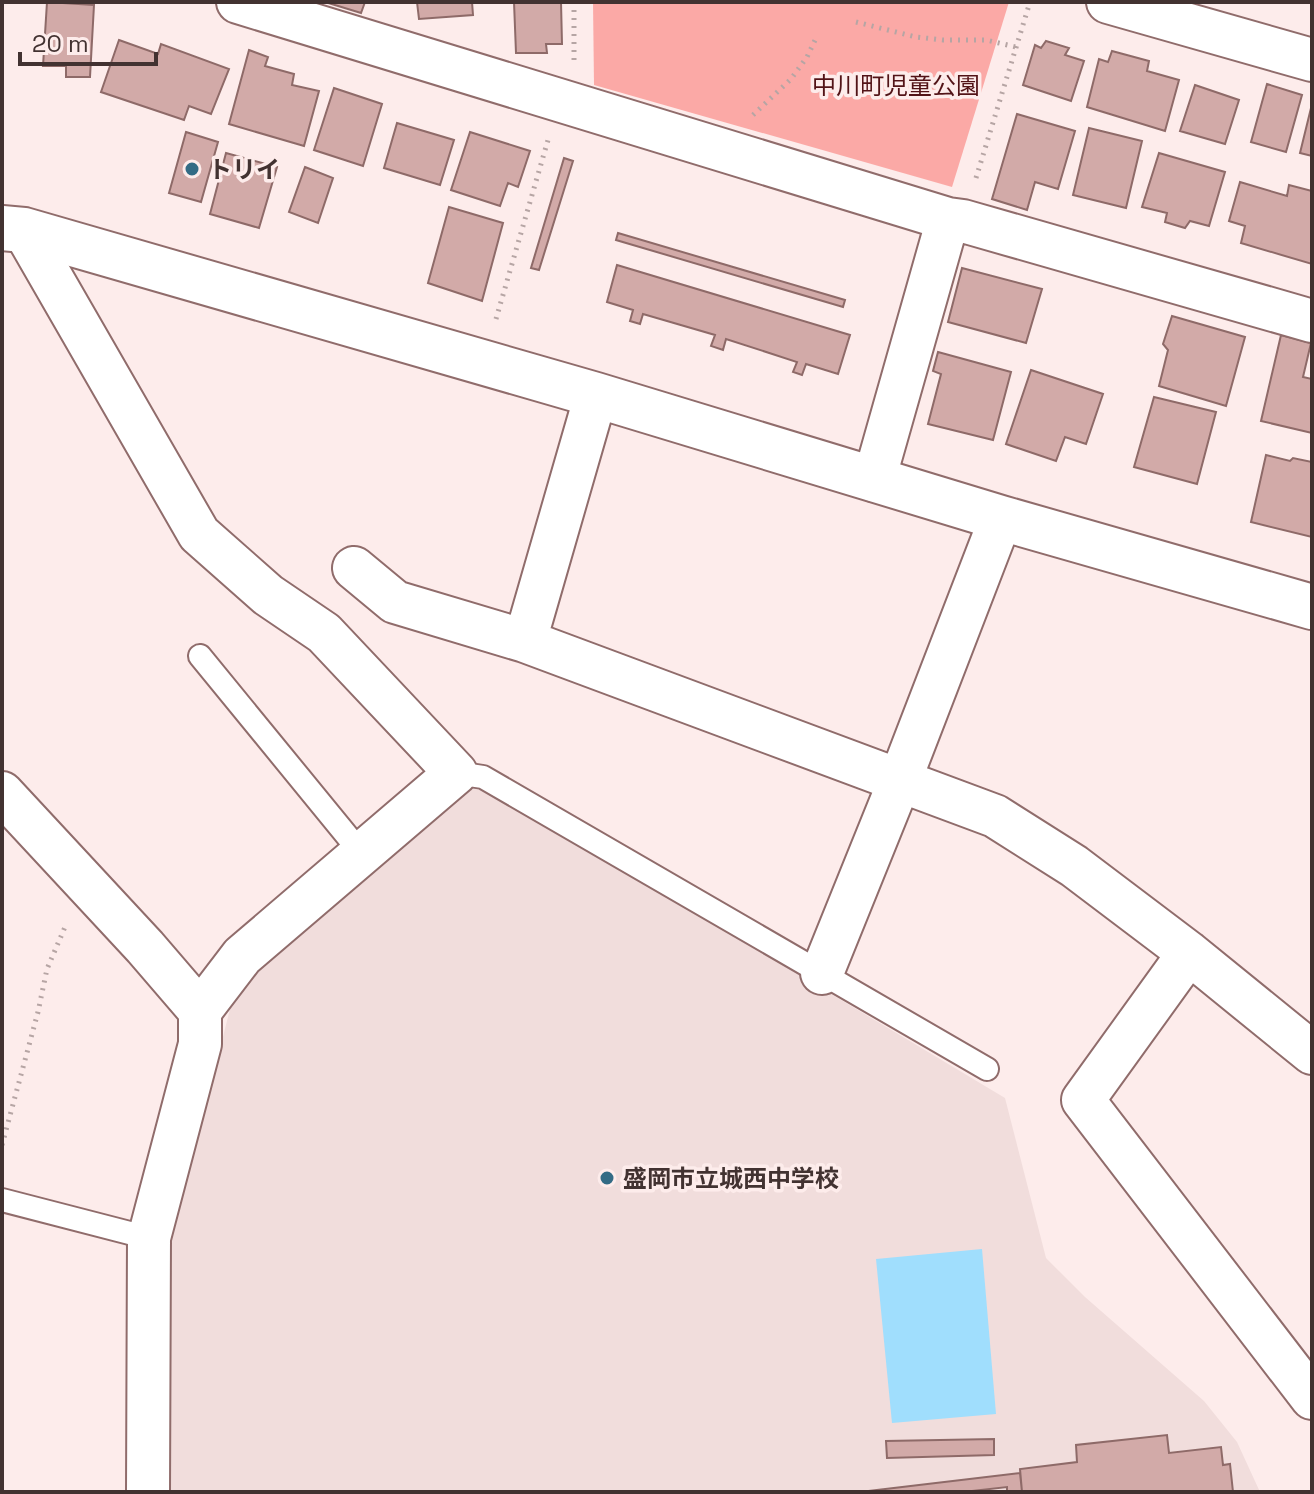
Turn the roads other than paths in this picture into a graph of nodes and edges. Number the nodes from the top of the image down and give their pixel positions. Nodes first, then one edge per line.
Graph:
1 (238, 2) edge
2 (1108, 2) edge
3 (1312, 60) edge
4 (956, 220) junction
5 (13, 229) edge
6 (1312, 321) edge
7 (596, 395) junction
8 (874, 480) junction
9 (1001, 518) junction
10 (354, 568) dead end
11 (1312, 607) edge
12 (525, 641) junction
13 (200, 656) dead end
14 (456, 773) junction
15 (900, 780) junction
16 (2, 793) edge
17 (362, 854) junction
18 (1189, 953) junction
19 (822, 973) junction
20 (200, 1011) junction
21 (1312, 1053) edge
22 (987, 1069) dead end
23 (2, 1200) edge
24 (149, 1238) junction
25 (1312, 1398) edge
26 (148, 1492) edge

1 - 4 street
2 - 3 street
4 - 6 street
4 - 8 street
5 - 7 street
5 - 14 street
7 - 8 street
7 - 12 street
8 - 9 street
9 - 11 street
9 - 15 street
10 - 12 street
12 - 15 street
13 - 17 lane
14 - 17 street
14 - 19 lane
15 - 18 street
15 - 19 street
16 - 20 street
17 - 20 street
18 - 21 street
18 - 25 street
19 - 22 lane
20 - 24 street
23 - 24 lane
24 - 26 street

